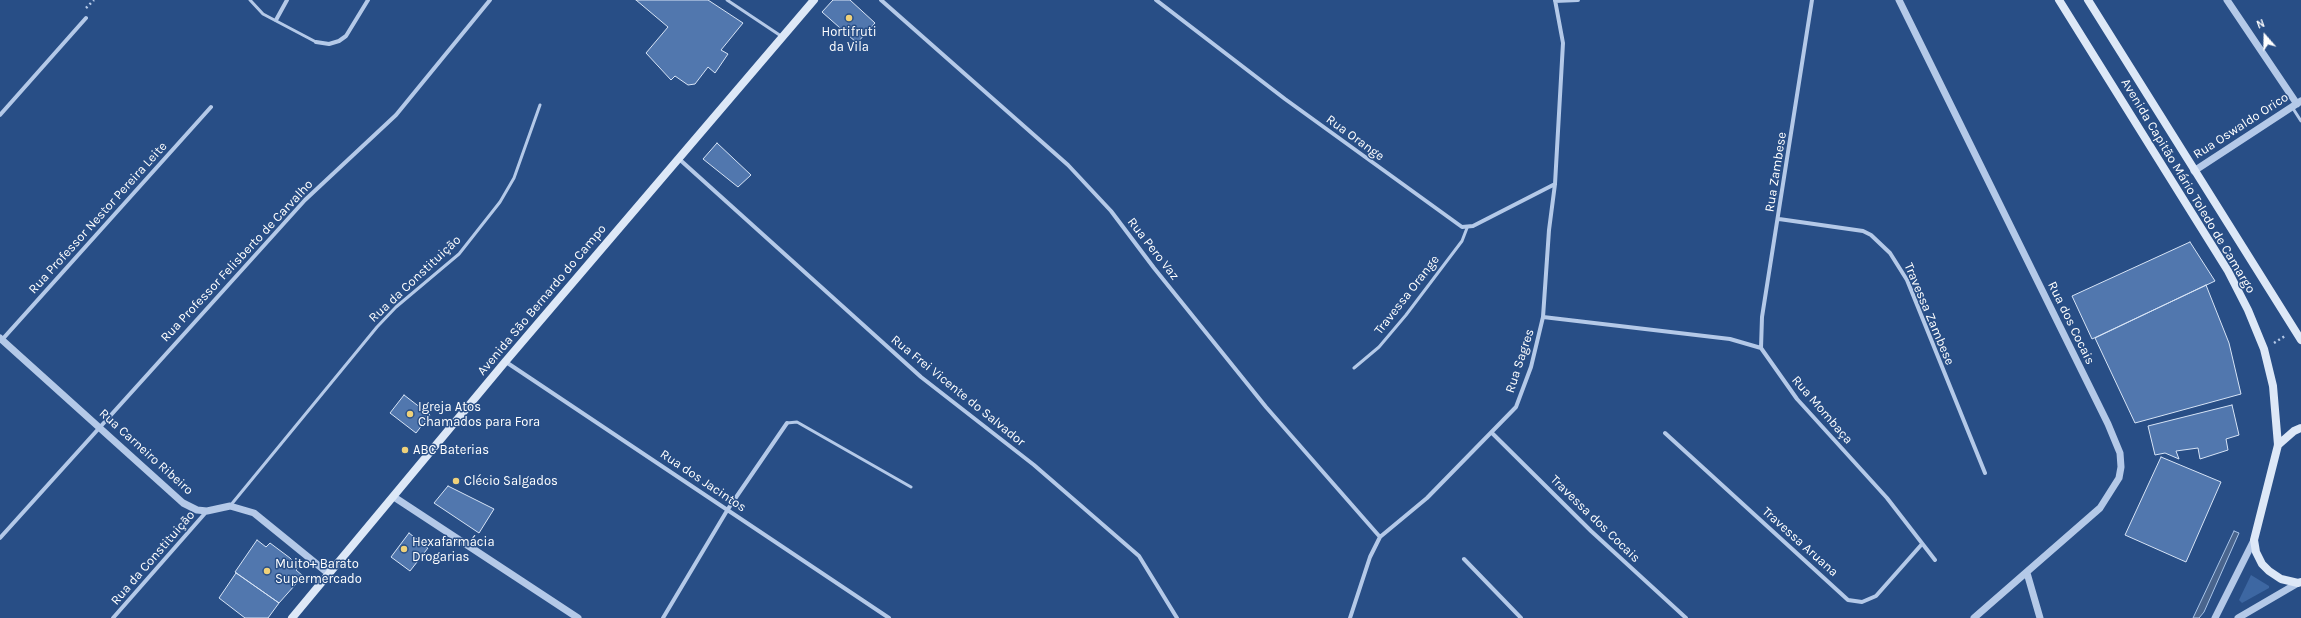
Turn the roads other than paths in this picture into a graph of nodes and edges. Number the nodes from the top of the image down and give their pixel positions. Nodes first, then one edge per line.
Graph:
1 (250, 0) edge
2 (287, 0) edge
3 (368, 0) edge
4 (490, 0) edge
5 (727, 0) edge
6 (814, 0) edge
7 (881, 0) edge
8 (1156, 0) edge
9 (1578, 0) edge
10 (1812, 0) edge
11 (1899, 0) edge
12 (2059, 0) edge
13 (2088, 0) edge
14 (2227, 0) edge
15 (1555, 1) edge
16 (86, 18) dead end
17 (276, 20) junction
18 (782, 37) junction
19 (316, 42) joint
20 (2297, 104) edge
21 (540, 105) dead end
22 (210, 107) dead end
23 (0, 115) edge
24 (2301, 121) edge
25 (678, 157) junction
26 (2194, 171) junction
27 (1555, 184) junction
28 (1779, 219) junction
29 (1467, 228) junction
30 (1543, 317) junction
31 (1, 340) edge
32 (2301, 340) edge
33 (1761, 348) junction
34 (505, 362) junction
35 (1354, 368) dead end
36 (787, 423) joint
37 (99, 427) junction
38 (2301, 428) edge
39 (1492, 433) junction
40 (1665, 433) dead end
41 (2278, 445) junction
42 (1985, 472) dead end
43 (911, 487) dead end
44 (394, 497) junction
45 (230, 506) junction
46 (728, 509) junction
47 (208, 511) junction
48 (1380, 537) junction
49 (0, 538) edge
50 (2254, 540) junction
51 (1922, 544) junction
52 (1464, 559) dead end
53 (1934, 560) dead end
54 (2027, 573) junction
55 (329, 574) junction
56 (2300, 583) edge
57 (113, 618) edge
58 (292, 618) edge
59 (578, 618) edge
60 (663, 618) edge
61 (889, 618) edge
62 (1177, 618) edge
63 (1350, 618) edge
64 (1521, 618) edge
65 (1686, 618) edge
66 (1974, 618) edge
67 (2040, 618) edge
68 (2215, 618) edge
69 (2238, 618) edge

1 - 17 lane
2 - 17 street
3 - 19 street
4 - 37 street, Rua Professor Felisberto de Carvalho
5 - 18 lane
6 - 18 main road, Avenida São Bernardo do Campo
7 - 48 street, Rua Pero Vaz
8 - 29 street, Rua Orange
9 - 15 street
10 - 28 street, Rua Zambese
11 - 54 street, Rua dos Cocais
12 - 41 main road, Avenida Capitão Mário Toledo de Camargo
13 - 26 main road, Avenida Capitão Mário Toledo de Camargo
14 - 20 street
15 - 27 street, Rua Sagres
16 - 23 street
17 - 19 lane
18 - 25 main road, Avenida São Bernardo do Campo
20 - 24 lane
20 - 26 street, Rua Oswaldo Orico
21 - 45 lane, Rua da Constituição
22 - 31 street, Rua Professor Nestor Pereira Leite
25 - 34 main road, Avenida São Bernardo do Campo
25 - 62 street, Rua Frei Vicente do Salvador
26 - 32 main road, Avenida Capitão Mário Toledo de Camargo
27 - 29 street
27 - 30 street, Rua Sagres
28 - 33 street, Rua Zambese
28 - 42 street, Travessa Zambese
29 - 35 lane, Travessa Orange
30 - 33 street
30 - 39 street, Rua Sagres
31 - 37 street, Rua Carneiro Ribeiro
33 - 51 street, Rua Mombaça
34 - 44 main road, Avenida São Bernardo do Campo
34 - 46 street, Rua dos Jacintos
36 - 43 lane
36 - 46 street
37 - 47 street, Rua Carneiro Ribeiro
37 - 49 street, Rua Professor Felisberto de Carvalho
38 - 41 main road
39 - 48 street, Rua Sagres
39 - 65 street, Travessa dos Cocais
40 - 51 street, Travessa Aruana
41 - 50 main road, Avenida Capitão Mário Toledo de Camargo
44 - 55 main road, Avenida São Bernardo do Campo
44 - 59 street
45 - 47 street, Rua Carneiro Ribeiro
45 - 55 street, Rua Carneiro Ribeiro
46 - 60 street
46 - 61 street, Rua dos Jacintos
47 - 57 street, Rua da Constituição
48 - 63 street, Rua Sagres
50 - 56 main road
50 - 68 street
51 - 53 street, Rua Mombaça
52 - 64 street
54 - 66 street, Rua dos Cocais
54 - 67 street
55 - 58 main road, Avenida São Bernardo do Campo
56 - 69 street

